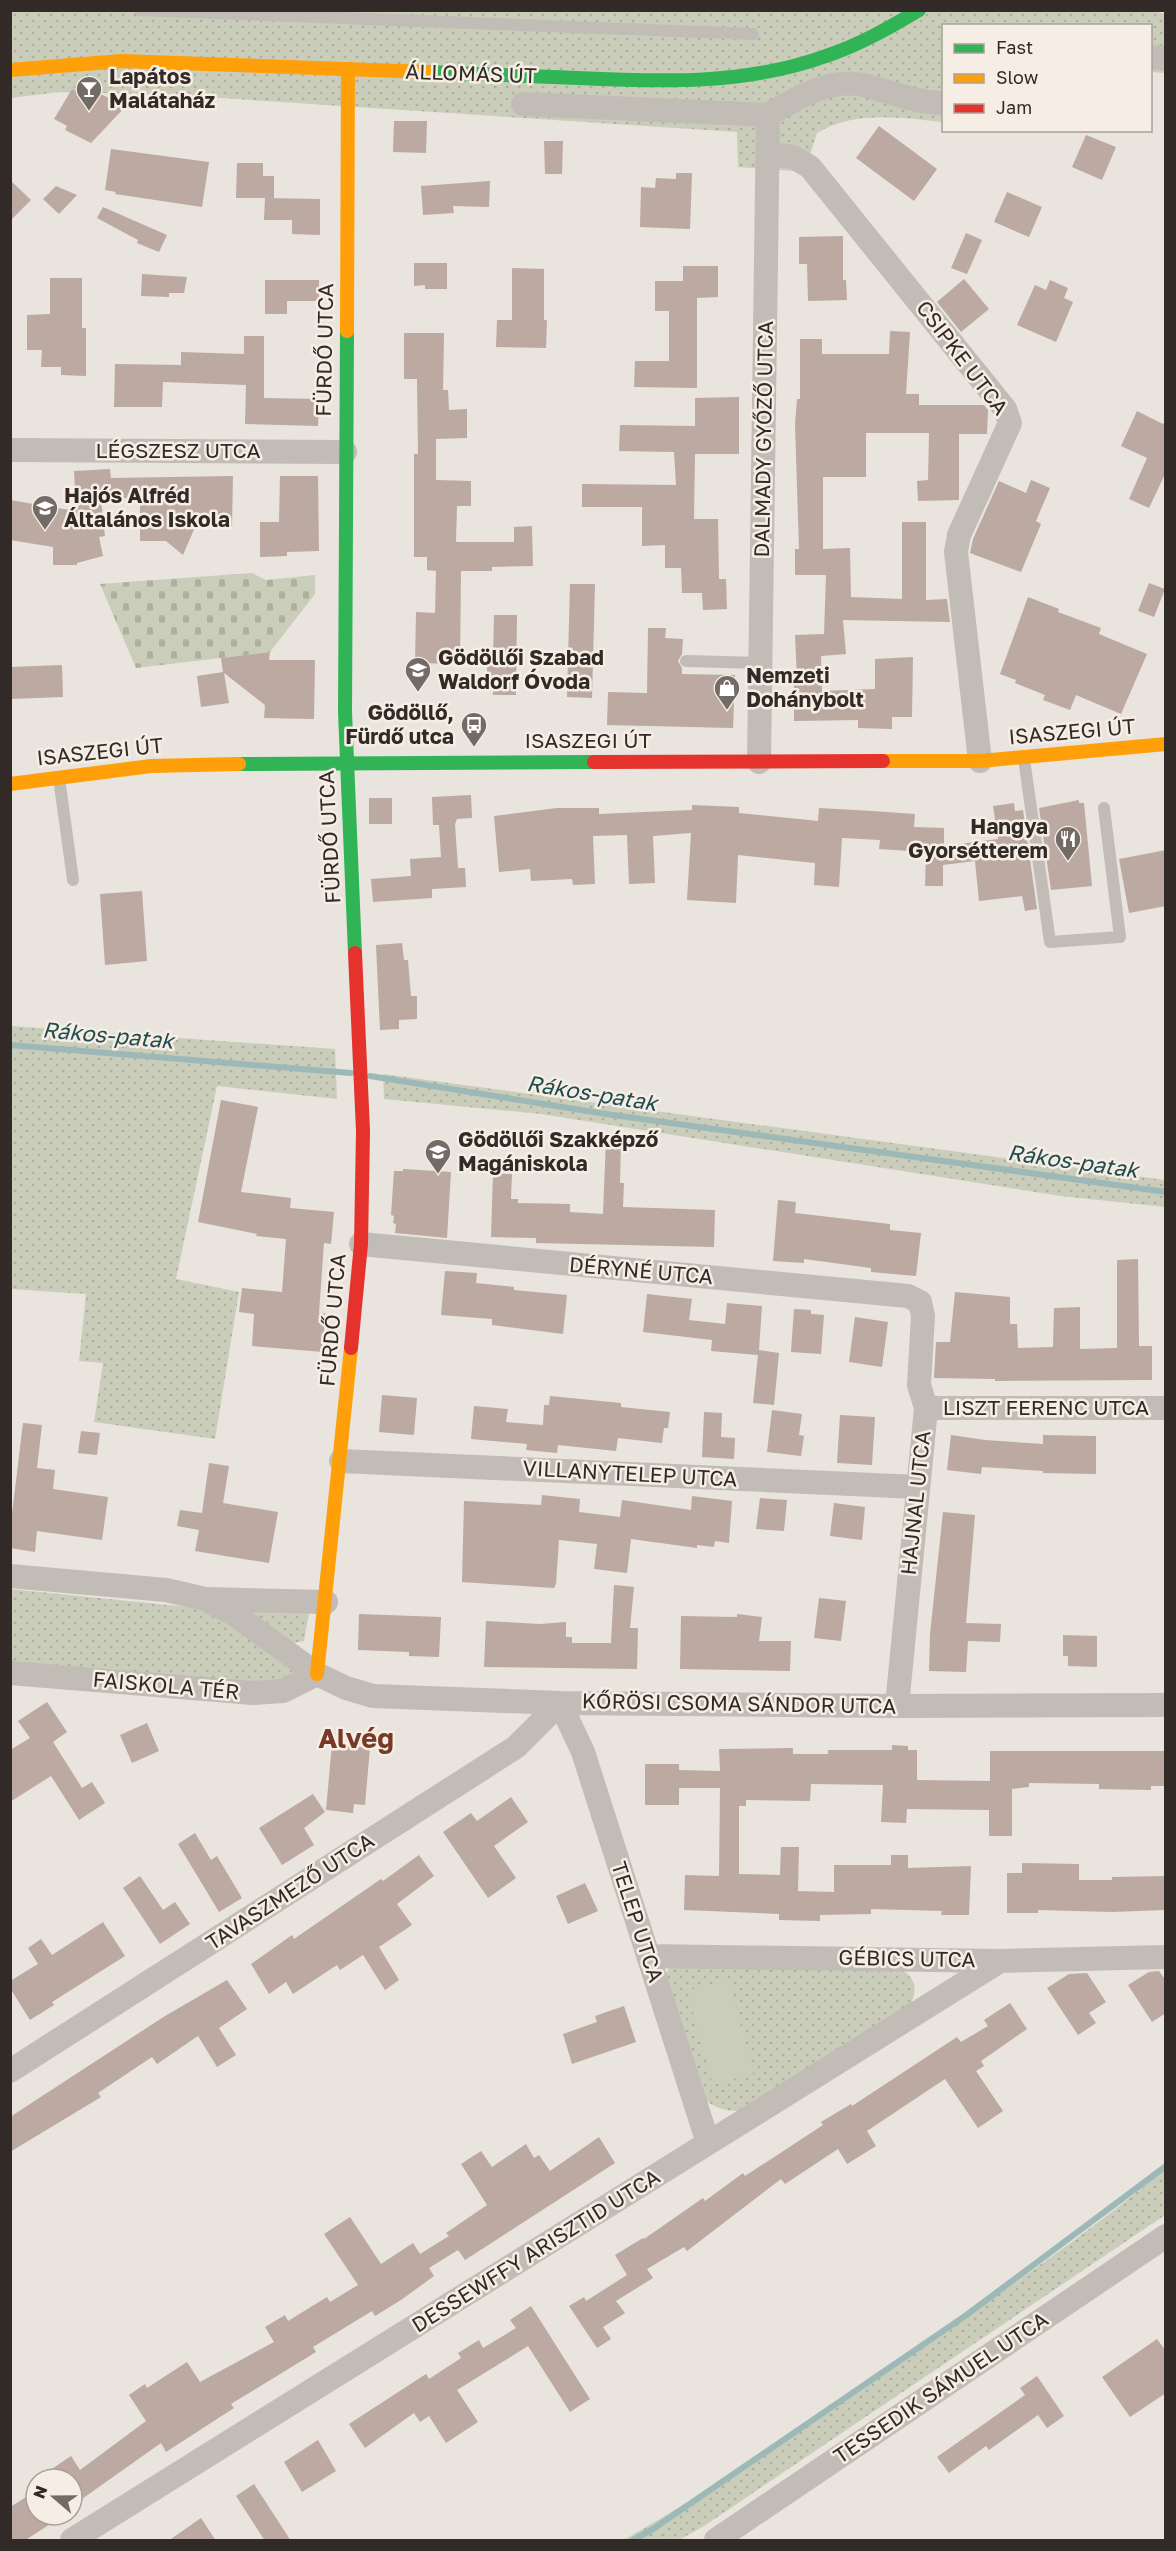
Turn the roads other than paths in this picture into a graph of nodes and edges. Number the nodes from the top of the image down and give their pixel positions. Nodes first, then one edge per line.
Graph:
1 (140, 10) edge
2 (919, 10) edge
3 (753, 34) dead end
4 (348, 69) junction
5 (10, 70) edge
6 (942, 103) edge
7 (523, 104) dead end
8 (768, 115) junction
9 (769, 154) junction
10 (10, 450) edge
11 (345, 452) junction
12 (686, 661) dead end
13 (761, 663) junction
14 (1166, 744) edge
15 (1024, 758) junction
16 (347, 762) junction
17 (759, 762) junction
18 (980, 762) junction
19 (59, 777) junction
20 (10, 784) edge
21 (1104, 808) dead end
22 (73, 880) dead end
23 (361, 1244) junction
24 (920, 1302) joint
25 (926, 1408) junction
26 (1166, 1408) edge
27 (341, 1461) junction
28 (918, 1487) junction
29 (10, 1576) edge
30 (205, 1599) junction
31 (326, 1602) junction
32 (10, 1673) edge
33 (317, 1674) junction
34 (561, 1702) junction
35 (1166, 1705) edge
36 (897, 1706) junction
37 (648, 1956) junction
38 (1166, 1958) edge
39 (1000, 1960) junction
40 (10, 2071) edge
41 (708, 2143) junction
42 (1166, 2236) edge
43 (72, 2541) edge
44 (716, 2541) edge

1 - 3 lane
2 - 4 main road, ÁLLOMÁS ÚT
4 - 5 main road, ÁLLOMÁS ÚT
4 - 11 main road, FÜRDŐ UTCA
6 - 8 street
7 - 8 street, ÁLLOMÁS ÚT
8 - 9 street, DALMADY GYŐZŐ UTCA
9 - 13 street, DALMADY GYŐZŐ UTCA
9 - 18 street, CSIPKE UTCA
10 - 11 street, LÉGSZESZ UTCA
11 - 16 main road, FÜRDŐ UTCA
12 - 13 lane
13 - 17 street, DALMADY GYŐZŐ UTCA
14 - 15 main road, ISASZEGI ÚT
15 - 18 main road, ISASZEGI ÚT
15 - 21 lane
16 - 17 main road, ISASZEGI ÚT
16 - 19 main road, ISASZEGI ÚT
16 - 23 main road, FÜRDŐ UTCA
17 - 18 main road, ISASZEGI ÚT
19 - 20 main road, ISASZEGI ÚT
19 - 22 lane
23 - 24 street, DÉRYNÉ UTCA
23 - 27 main road, FÜRDŐ UTCA
24 - 25 street, HAJNAL UTCA
25 - 26 street, LISZT FERENC UTCA
25 - 28 street, HAJNAL UTCA
27 - 28 street, VILLANYTELEP UTCA
27 - 31 main road, FÜRDŐ UTCA
28 - 36 street, HAJNAL UTCA
29 - 30 street
30 - 31 street
30 - 33 street
31 - 33 main road
32 - 33 street, FAISKOLA TÉR
33 - 34 street, KŐRÖSI CSOMA SÁNDOR UTCA
34 - 36 street, KŐRÖSI CSOMA SÁNDOR UTCA
34 - 37 street, TELEP UTCA
34 - 40 street, TAVASZMEZŐ UTCA
35 - 36 street, KŐRÖSI CSOMA SÁNDOR UTCA
37 - 39 street, GÉBICS UTCA
37 - 41 street, TELEP UTCA
38 - 39 street, GÉBICS UTCA
39 - 41 street, DESSEWFFY ARISZTID UTCA
41 - 43 street, DESSEWFFY ARISZTID UTCA
42 - 44 street, TESSEDIK SÁMUEL UTCA

